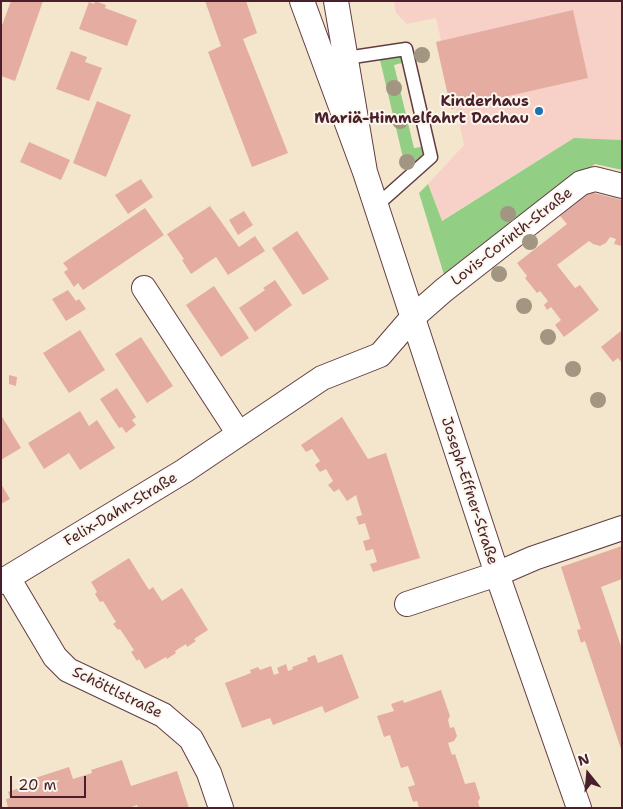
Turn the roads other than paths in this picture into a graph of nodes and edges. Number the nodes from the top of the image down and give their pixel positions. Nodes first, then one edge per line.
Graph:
1 (302, 1) edge
2 (336, 1) edge
3 (346, 58) junction
4 (365, 172) junction
5 (622, 186) edge
6 (376, 206) junction
7 (144, 288) dead end
8 (412, 318) junction
9 (239, 434) junction
10 (622, 528) edge
11 (497, 574) junction
12 (5, 580) edge
13 (407, 604) dead end
14 (221, 808) edge
15 (579, 808) edge

1 - 4 street, Joseph-Effner-Straße
2 - 3 street, Joseph-Effner-Straße
3 - 4 street, Joseph-Effner-Straße
3 - 6 lane
4 - 6 street, Joseph-Effner-Straße
5 - 8 street, Lovis-Corinth-Straße
6 - 8 street, Joseph-Effner-Straße
7 - 9 street
8 - 9 street, Felix-Dahn-Straße
8 - 11 street, Joseph-Effner-Straße
9 - 12 street, Felix-Dahn-Straße
10 - 11 street
11 - 13 street
11 - 15 street, Joseph-Effner-Straße
12 - 14 street, Schöttlstraße

